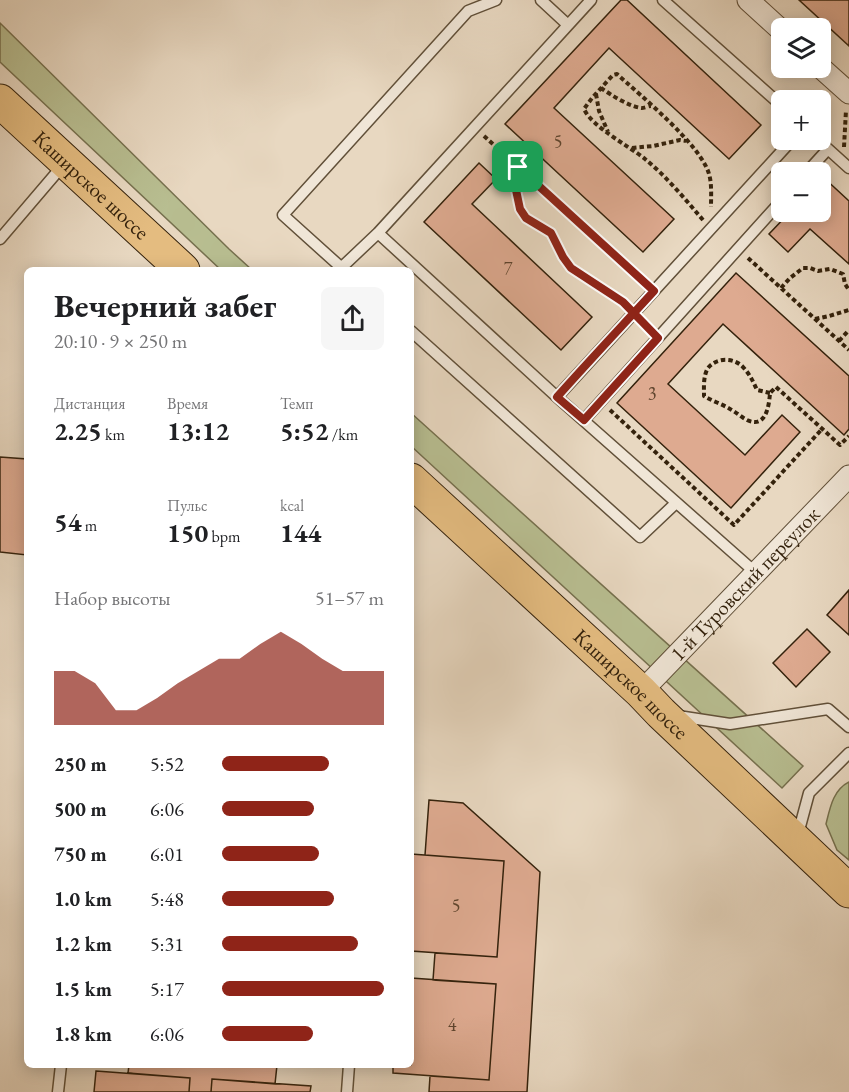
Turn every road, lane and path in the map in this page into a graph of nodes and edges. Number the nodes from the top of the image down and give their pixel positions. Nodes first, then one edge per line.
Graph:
1 (496, 0) edge
2 (541, 0) edge
3 (591, 0) edge
4 (663, 0) edge
5 (748, 0) edge
6 (771, 21) edge
7 (568, 25) junction
8 (829, 78) edge
9 (601, 88) junction
10 (596, 93) junction
11 (771, 96) edge
12 (848, 100) edge
13 (0, 101) edge
14 (651, 106) junction
15 (474, 127) junction
16 (608, 133) junction
17 (688, 142) junction
18 (631, 148) junction
19 (783, 150) edge
20 (827, 150) edge
21 (829, 150) edge
22 (66, 162) junction
23 (816, 162) edge
24 (846, 165) edge
25 (518, 167) junction
26 (771, 213) edge
27 (701, 218) junction
28 (711, 229) junction
29 (378, 233) junction
30 (0, 239) edge
31 (738, 249) junction
32 (180, 267) edge
33 (341, 267) edge
34 (345, 267) edge
35 (780, 288) junction
36 (849, 290) edge
37 (654, 291) junction
38 (849, 310) edge
39 (633, 313) junction
40 (814, 319) junction
41 (849, 330) edge
42 (414, 334) edge
43 (839, 341) junction
44 (849, 350) edge
45 (770, 393) junction
46 (557, 397) junction
47 (601, 401) junction
48 (584, 420) junction
49 (822, 429) junction
50 (849, 436) edge
51 (849, 476) edge
52 (414, 483) edge
53 (676, 503) junction
54 (756, 573) junction
55 (651, 702) junction
56 (849, 727) edge
57 (849, 753) edge
58 (796, 840) junction
59 (849, 891) edge
60 (60, 1068) edge
61 (349, 1068) edge
62 (58, 1092) edge
63 (347, 1092) edge

1 - 33 lane
2 - 7 lane
3 - 7 lane
4 - 11 lane
5 - 6 street
7 - 15 lane
8 - 12 street
9 - 10 path
9 - 14 path
9 - 14 path
10 - 16 path
10 - 16 path
12 - 24 path
13 - 22 main road, Каширское шоссе
14 - 17 path
15 - 25 path
15 - 29 lane
16 - 18 path
17 - 18 path
17 - 27 path
18 - 27 path
19 - 28 lane
20 - 23 lane
21 - 24 lane
22 - 30 lane
22 - 32 main road, Каширское шоссе
25 - 37 path
25 - 39 path
26 - 31 lane
27 - 28 path
28 - 37 lane
29 - 34 lane
29 - 46 lane
31 - 35 path
31 - 47 lane
35 - 36 path
35 - 40 path
37 - 39 lane
38 - 40 path
39 - 46 lane
40 - 43 path
41 - 43 path
42 - 53 lane
43 - 44 path
45 - 45 path
45 - 49 path
46 - 48 lane
47 - 48 lane
47 - 49 path
48 - 53 lane
49 - 50 path
51 - 54 street, 1-й Туровский переулок
52 - 55 main road, Каширское шоссе
53 - 54 lane
54 - 55 street, 1-й Туровский переулок
55 - 56 lane
55 - 58 main road, Каширское шоссе
57 - 58 lane
58 - 59 main road, Каширское шоссе
60 - 62 lane
61 - 63 lane

